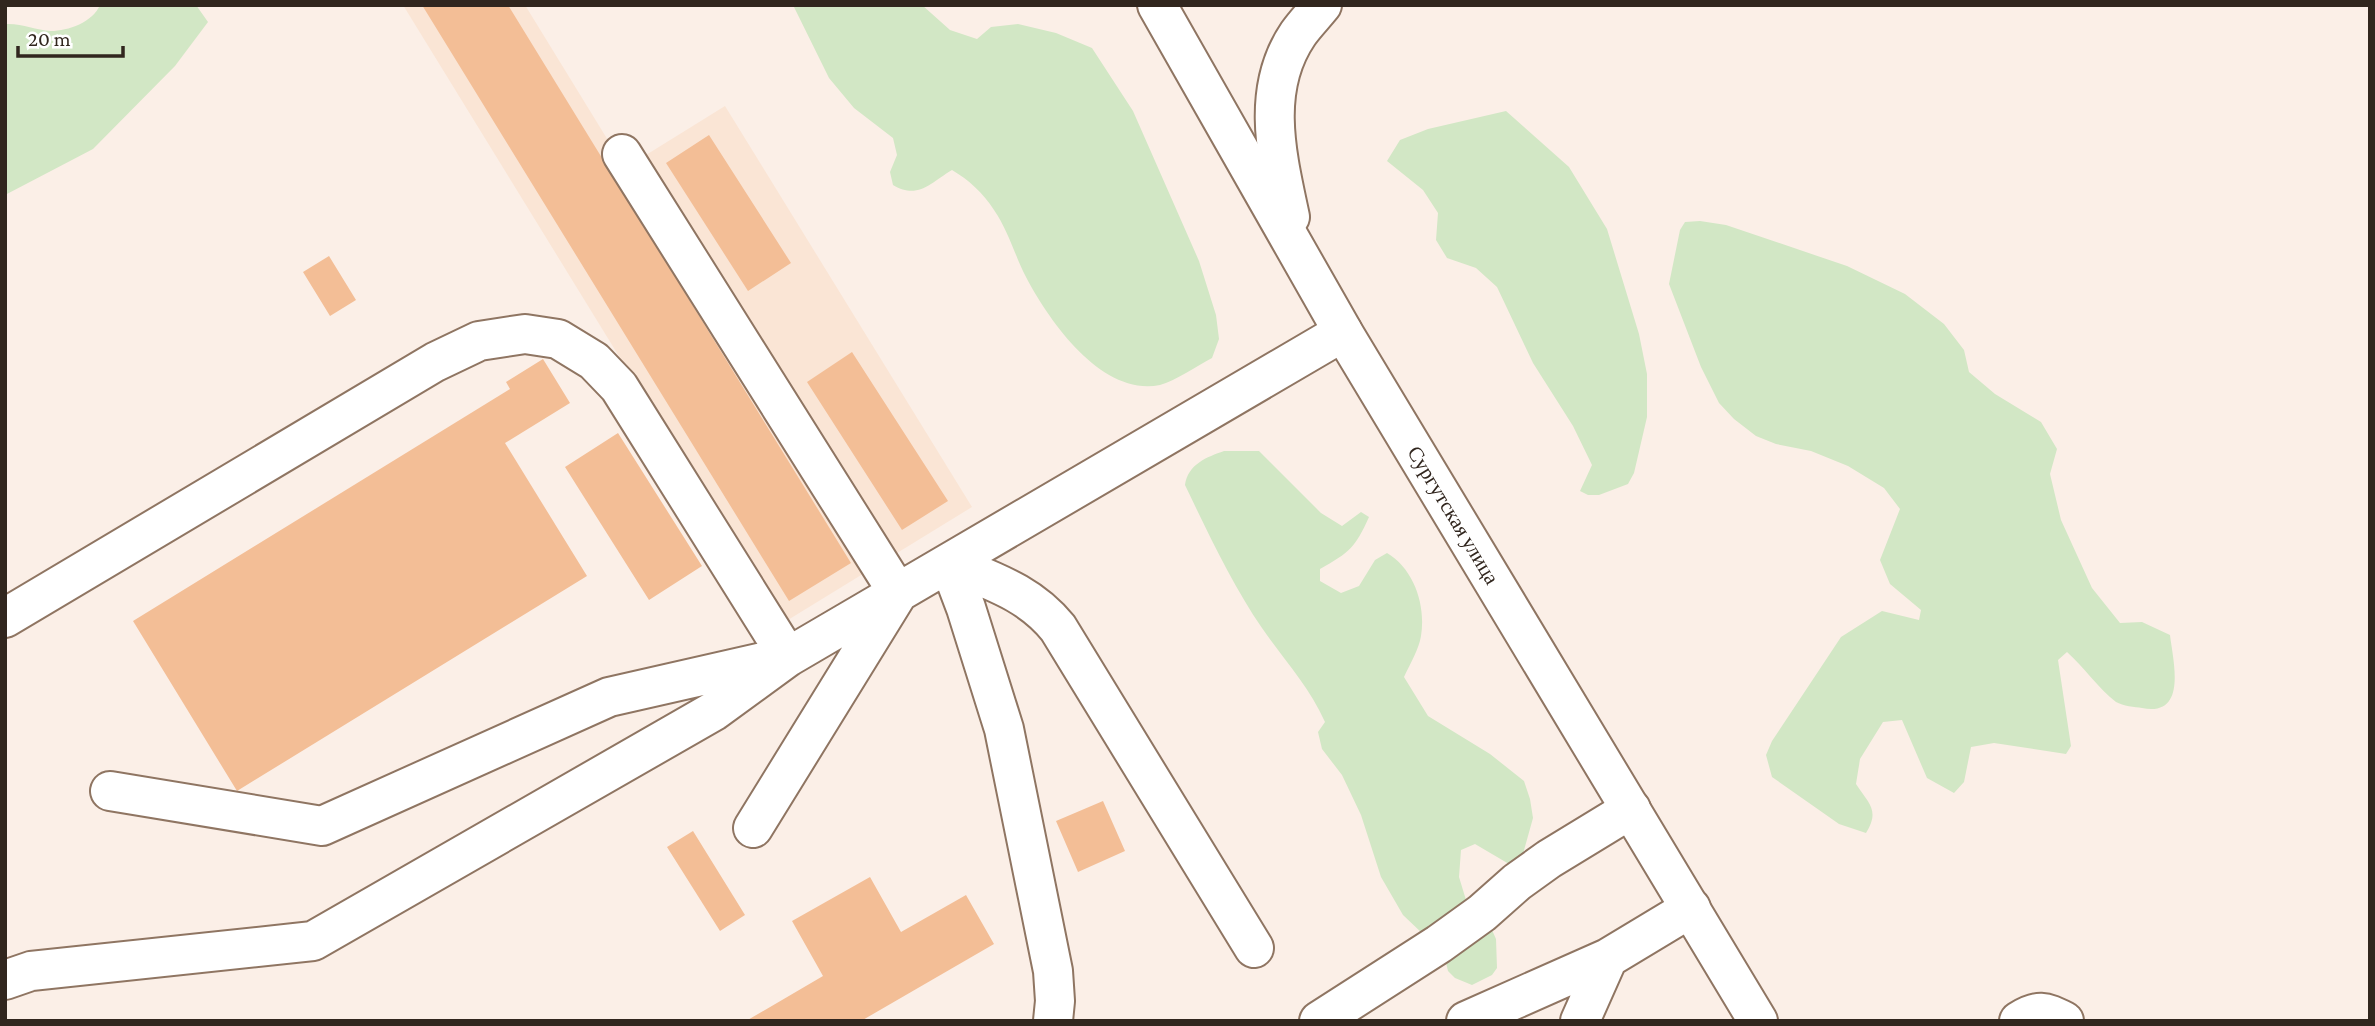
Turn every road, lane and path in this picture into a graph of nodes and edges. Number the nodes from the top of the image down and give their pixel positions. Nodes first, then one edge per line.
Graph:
1 (1157, 5) edge
2 (1322, 5) edge
3 (622, 154) dead end
4 (1297, 253) junction
5 (1343, 332) junction
6 (949, 563) junction
7 (898, 593) junction
8 (5, 618) edge
9 (788, 657) junction
10 (110, 791) dead end
11 (1630, 809) junction
12 (753, 828) dead end
13 (1691, 908) junction
14 (1254, 948) dead end
15 (1608, 958) junction
16 (5, 980) edge
17 (1053, 1021) edge
18 (1319, 1021) edge
19 (1466, 1021) edge
20 (1580, 1021) edge
21 (1758, 1021) edge
22 (2019, 1021) edge
23 (2064, 1021) edge

1 - 4 main road, Сургутская улица
2 - 4 main road
3 - 7 main road
4 - 5 main road, Сургутская улица
5 - 6 main road
5 - 11 main road, Сургутская улица
6 - 7 main road
6 - 14 main road
6 - 17 main road
7 - 9 main road
7 - 12 main road
8 - 9 main road
9 - 10 main road
9 - 16 main road
11 - 13 main road, Сургутская улица
11 - 18 main road
13 - 15 main road
13 - 21 main road, Сургутская улица
15 - 19 main road
15 - 20 main road
22 - 23 main road

